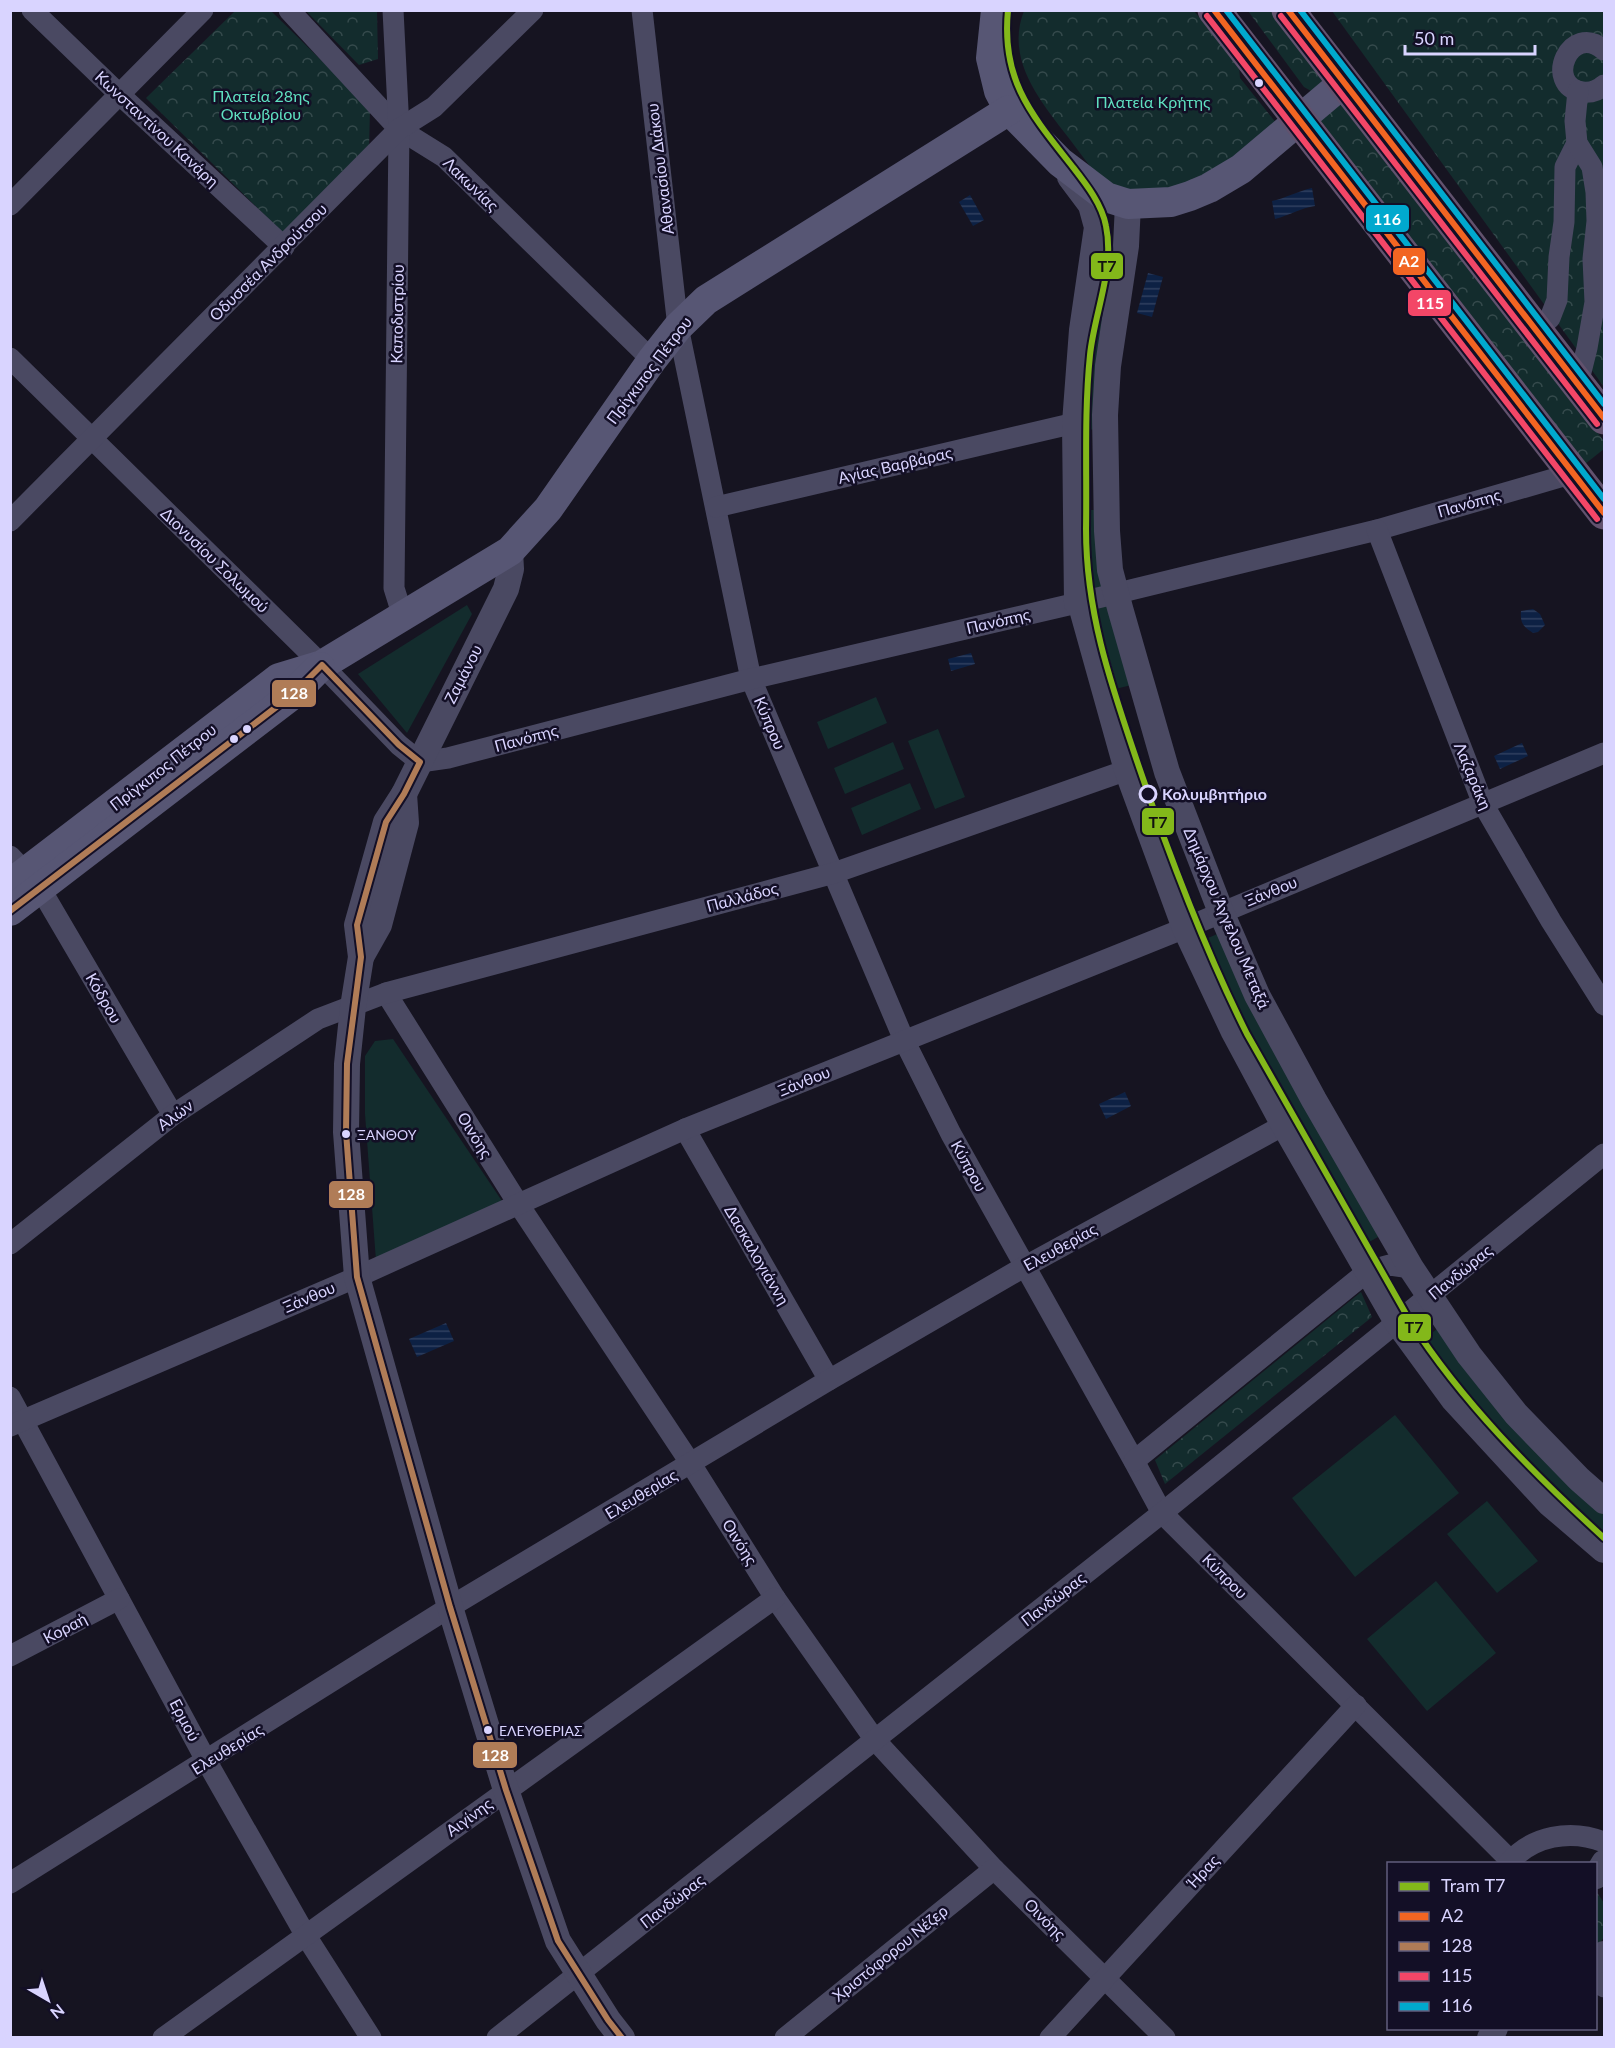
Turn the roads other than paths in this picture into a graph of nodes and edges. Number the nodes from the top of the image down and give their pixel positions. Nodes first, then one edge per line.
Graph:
1 (32, 10) edge
2 (203, 10) edge
3 (290, 10) edge
4 (393, 10) edge
5 (533, 10) edge
6 (642, 10) edge
7 (1214, 10) edge
8 (1288, 10) edge
9 (994, 11) edge
10 (1605, 50) edge
11 (1343, 83) junction
12 (1604, 87) edge
13 (1578, 91) junction
14 (119, 94) junction
15 (1009, 110) junction
16 (1300, 120) junction
17 (399, 129) junction
18 (1577, 143) junction
19 (1060, 162) junction
20 (1128, 204) junction
21 (10, 205) edge
22 (284, 247) junction
23 (678, 327) junction
24 (1536, 331) junction
25 (10, 358) edge
26 (652, 360) junction
27 (1578, 384) junction
28 (1605, 418) edge
29 (1075, 423) junction
30 (92, 439) junction
31 (1574, 473) junction
32 (716, 507) junction
33 (1605, 513) edge
34 (10, 521) edge
35 (1377, 530) junction
36 (510, 551) junction
37 (1117, 593) junction
38 (1077, 603) junction
39 (403, 617) junction
40 (322, 665) junction
41 (751, 679) junction
42 (1605, 753) edge
43 (420, 762) junction
44 (1127, 770) junction
45 (1483, 804) junction
46 (834, 873) junction
47 (24, 876) edge
48 (10, 911) edge
49 (1221, 912) junction
50 (1185, 928) junction
51 (386, 993) junction
52 (1605, 1005) edge
53 (353, 1007) junction
54 (904, 1040) junction
55 (173, 1115) junction
56 (1284, 1125) junction
57 (685, 1129) junction
58 (1605, 1154) edge
59 (519, 1205) junction
60 (10, 1244) edge
61 (1024, 1267) junction
62 (1410, 1268) junction
63 (1368, 1271) junction
64 (357, 1277) junction
65 (1429, 1298) junction
66 (1397, 1322) junction
67 (829, 1380) junction
68 (10, 1396) edge
69 (17, 1422) edge
70 (1134, 1461) junction
71 (692, 1464) junction
72 (1605, 1501) edge
73 (1162, 1513) junction
74 (1605, 1550) edge
75 (775, 1598) junction
76 (119, 1599) junction
77 (450, 1607) junction
78 (10, 1656) edge
79 (1356, 1705) junction
80 (875, 1740) junction
81 (207, 1761) junction
82 (506, 1790) junction
83 (1605, 1842) edge
84 (1511, 1862) edge
85 (994, 1869) junction
86 (10, 1883) edge
87 (306, 1936) junction
88 (579, 1974) junction
89 (1597, 1974) edge
90 (1104, 1978) junction
91 (1605, 1987) edge
92 (163, 2037) edge
93 (371, 2037) edge
94 (497, 2037) edge
95 (621, 2037) edge
96 (785, 2037) edge
97 (1050, 2037) edge
98 (1165, 2037) edge

1 - 14 street, Κωνσταντίνου Κανάρη
2 - 14 street
3 - 17 street, Λακωνίας
4 - 17 street, Καποδιστρίου
5 - 17 street, Οδυσσέα Ανδρούτσου
6 - 23 street, Αθανασίου Διάκου
7 - 16 highway
8 - 11 highway
9 - 15 main road
10 - 13 street
11 - 16 main road
11 - 24 highway
12 - 13 street
13 - 18 street
14 - 21 street
14 - 22 street, Κωνσταντίνου Κανάρη
15 - 19 main road
15 - 23 main road, Πρίγκιπος Πέτρου
16 - 20 main road
16 - 31 highway
17 - 22 street, Οδυσσέα Ανδρούτσου
17 - 26 street, Λακωνίας
17 - 39 street, Καποδιστρίου
18 - 24 street
18 - 27 street
19 - 20 main road
19 - 29 street
20 - 37 street, Δημάρχου Άγγελου Μεταξά
22 - 30 street, Οδυσσέα Ανδρούτσου
23 - 26 main road, Πρίγκιπος Πέτρου
23 - 32 street, Κύπρου
24 - 27 highway
25 - 30 street, Διονυσίου Σολωμού
26 - 36 main road, Πρίγκιπος Πέτρου
27 - 28 highway
29 - 32 street, Αγίας Βαρβάρας
29 - 38 street
30 - 34 street, Οδυσσέα Ανδρούτσου
30 - 40 street, Διονυσίου Σολωμού
31 - 33 highway
31 - 35 street, Πανόπης
32 - 41 street, Κύπρου
35 - 37 street, Πανόπης
35 - 45 street, Λαζαράκη
36 - 39 main road, Πρίγκιπος Πέτρου
36 - 43 street, Ζαμάνου
37 - 38 street, Πανόπης
37 - 49 street, Δημάρχου Άγγελου Μεταξά
38 - 41 street, Πανόπης
38 - 44 street
39 - 40 main road, Πρίγκιπος Πέτρου
40 - 43 street, Διονυσίου Σολωμού
40 - 47 main road, Πρίγκιπος Πέτρου
41 - 43 street, Πανόπης
41 - 46 street, Κύπρου
42 - 45 street, Ξάνθου
43 - 53 street, Ζαμάνου
44 - 46 street, Παλλάδος
44 - 50 street
45 - 49 street, Ξάνθου
45 - 52 street, Λαζαράκη
46 - 51 street, Παλλάδος
46 - 54 street, Κύπρου
47 - 48 main road, Πρίγκιπος Πέτρου
47 - 55 street, Κόδρου
49 - 50 street, Ξάνθου
49 - 62 street, Δημάρχου Άγγελου Μεταξά
50 - 54 street, Ξάνθου
50 - 56 street
51 - 53 street, Παλλάδος
51 - 59 street, Οινόης
53 - 55 street, Αλών
53 - 64 street, Ζαμάνου
54 - 57 street, Ξάνθου
54 - 61 street, Κύπρου
55 - 60 street, Αλών
56 - 61 street, Ελευθερίας
56 - 63 street
57 - 59 street, Ξάνθου
57 - 67 street, Δασκαλογιάννη
58 - 65 street, Πανδώρας
59 - 64 street, Ξάνθου
59 - 71 street, Οινόης
61 - 67 street, Ελευθερίας
61 - 70 street, Κύπρου
62 - 63 street
62 - 65 street, Δημάρχου Άγγελου Μεταξά
63 - 66 street
63 - 70 street
64 - 69 street, Ξάνθου
64 - 77 street, Ζαμάνου
65 - 66 street, Πανδώρας
65 - 72 street, Δημάρχου Άγγελου Μεταξά
66 - 73 street, Πανδώρας
66 - 74 street
67 - 71 street, Ελευθερίας
68 - 69 street, Ερμού
69 - 76 street, Ερμού
70 - 73 street, Κύπρου
71 - 75 street, Οινόης
71 - 77 street, Ελευθερίας
73 - 79 street, Κύπρου
73 - 80 street, Πανδώρας
75 - 80 street, Οινόης
75 - 82 street, Αιγίνης
76 - 78 street, Κοραή
76 - 81 street, Ερμού
77 - 81 street, Ελευθερίας
77 - 82 street, Ζαμάνου
79 - 84 street, Κύπρου
79 - 90 street, Ήρας
80 - 85 street, Οινόης
80 - 88 street, Πανδώρας
81 - 86 street, Ελευθερίας
81 - 87 street, Ερμού
82 - 87 street, Αιγίνης
82 - 88 street, Ζαμάνου
83 - 84 street
85 - 90 street, Οινόης
85 - 96 street, Χριστόφορου Νέζερ
87 - 92 street, Αιγίνης
87 - 93 street, Ερμού
88 - 94 street, Πανδώρας
88 - 95 street, Ζαμάνου
89 - 91 street
90 - 97 street, Ήρας
90 - 98 street, Οινόης

